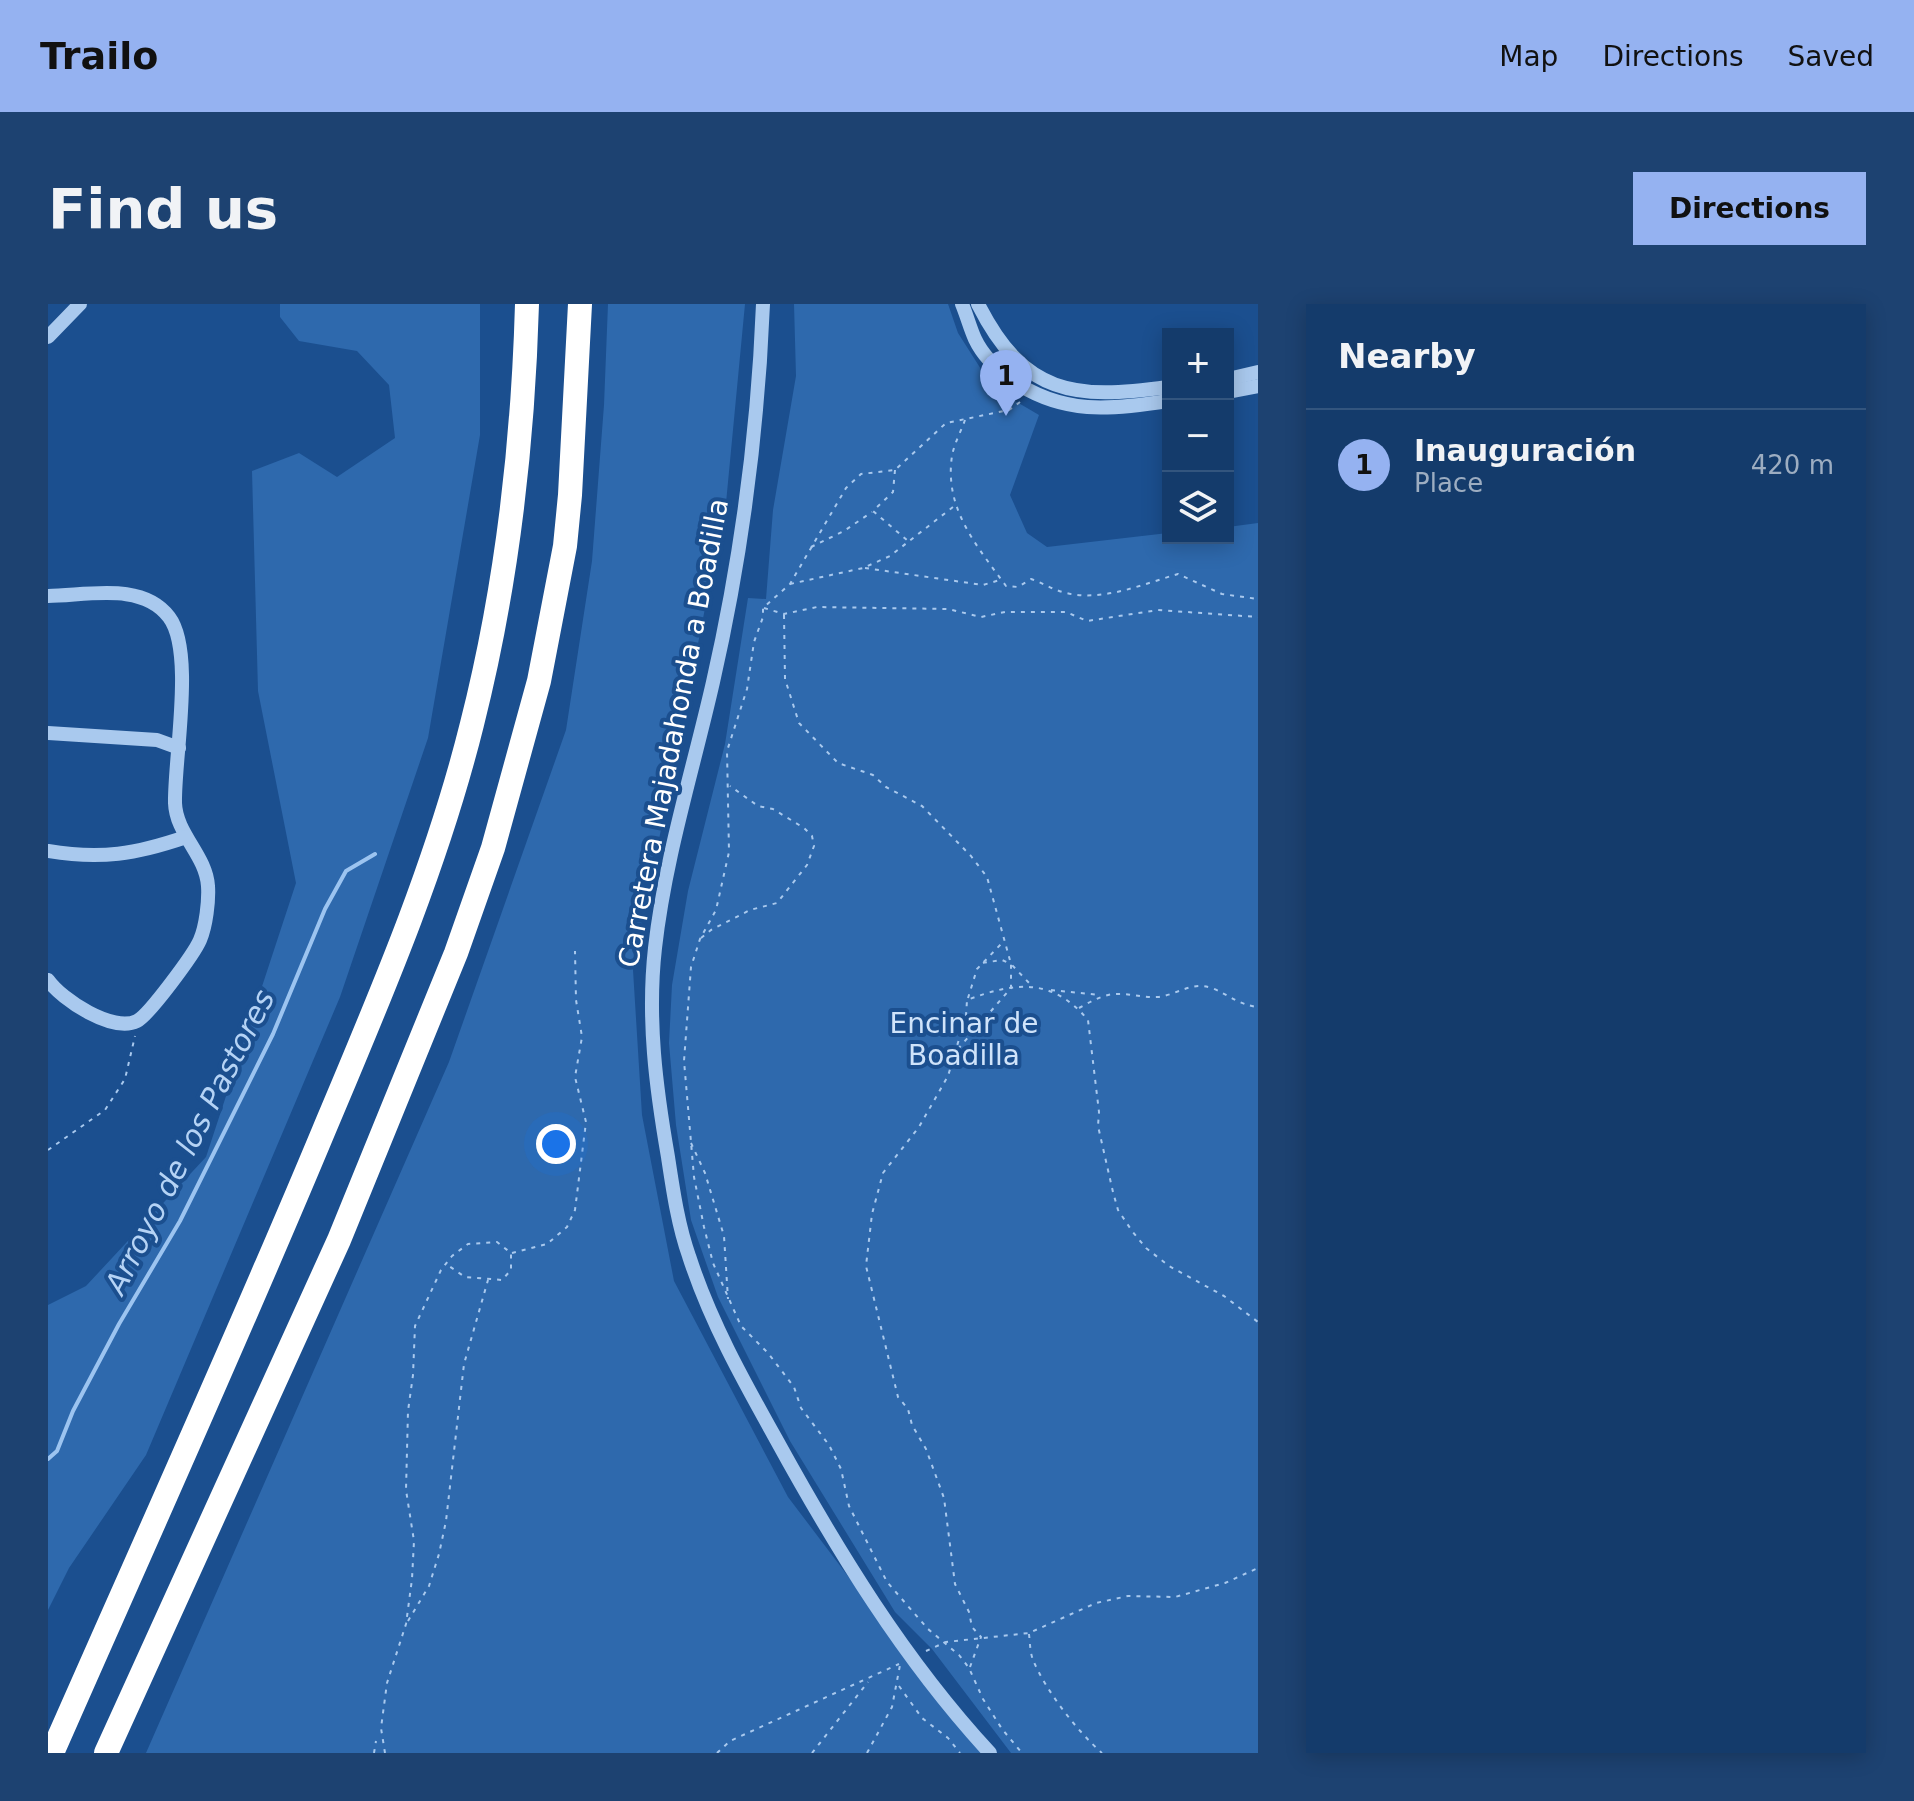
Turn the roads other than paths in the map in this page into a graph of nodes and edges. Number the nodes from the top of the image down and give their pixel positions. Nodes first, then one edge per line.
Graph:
1 (80, 304) edge
2 (527, 304) edge
3 (580, 304) edge
4 (593, 304) edge
5 (763, 304) edge
6 (962, 304) edge
7 (978, 304) edge
8 (48, 337) edge
9 (1258, 372) edge
10 (1234, 378) edge
11 (1258, 386) edge
12 (1162, 388) edge
13 (1234, 391) edge
14 (1162, 402) edge
15 (570, 495) junction
16 (48, 596) edge
17 (48, 733) edge
18 (179, 748) junction
19 (186, 837) junction
20 (48, 851) edge
21 (48, 980) edge
22 (56, 1752) edge
23 (106, 1753) edge
24 (990, 1753) edge

1 - 8 street
2 - 22 highway
3 - 15 highway
4 - 15 highway
5 - 24 street, Carretera Majadahonda a Boadilla
6 - 14 street
7 - 12 street
9 - 10 street
11 - 13 street
15 - 23 highway
16 - 18 street
17 - 18 street
18 - 19 street
19 - 20 street
19 - 21 street

